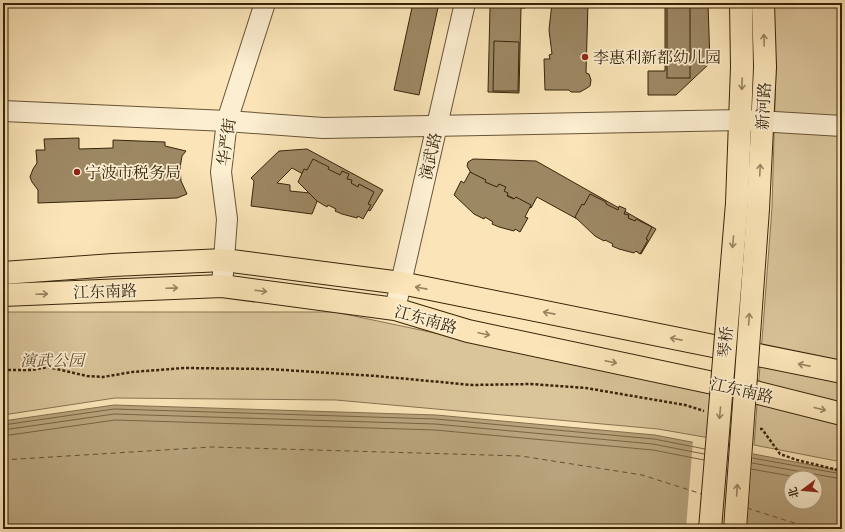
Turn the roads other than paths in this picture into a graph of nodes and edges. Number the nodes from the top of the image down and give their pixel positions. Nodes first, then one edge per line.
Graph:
1 (265, 3) edge
2 (465, 3) edge
3 (741, 3) edge
4 (763, 3) edge
5 (3, 111) edge
6 (741, 120) junction
7 (227, 122) junction
8 (762, 122) junction
9 (436, 126) junction
10 (842, 126) edge
11 (737, 203) joint
12 (758, 209) joint
13 (224, 260) junction
14 (3, 273) edge
15 (401, 283) junction
16 (222, 286) junction
17 (3, 295) edge
18 (395, 309) junction
19 (842, 372) edge
20 (842, 414) edge
21 (710, 529) edge
22 (735, 529) edge

1 - 7 street, 华严街
2 - 9 street, 演武路
3 -> 6 main road, 新河路
8 -> 4 main road, 新河路
5 - 7 street
6 - 8 street
6 - 9 street
6 - 11 main road, 新河路
7 - 9 street
7 - 13 street, 华严街
8 - 10 street
12 -> 8 main road, 新河路
9 - 15 street, 演武路
11 -> 21 main road, 琴桥, bridge
22 -> 12 main road, 琴桥, bridge
13 - 14 main road, 江东南路
13 - 15 main road, 江东南路
13 - 16 street, 华严街
15 - 18 street, 演武路
19 -> 15 main road, 江东南路
17 -> 16 main road, 江东南路
16 -> 18 main road, 江东南路
18 -> 20 main road, 江东南路

